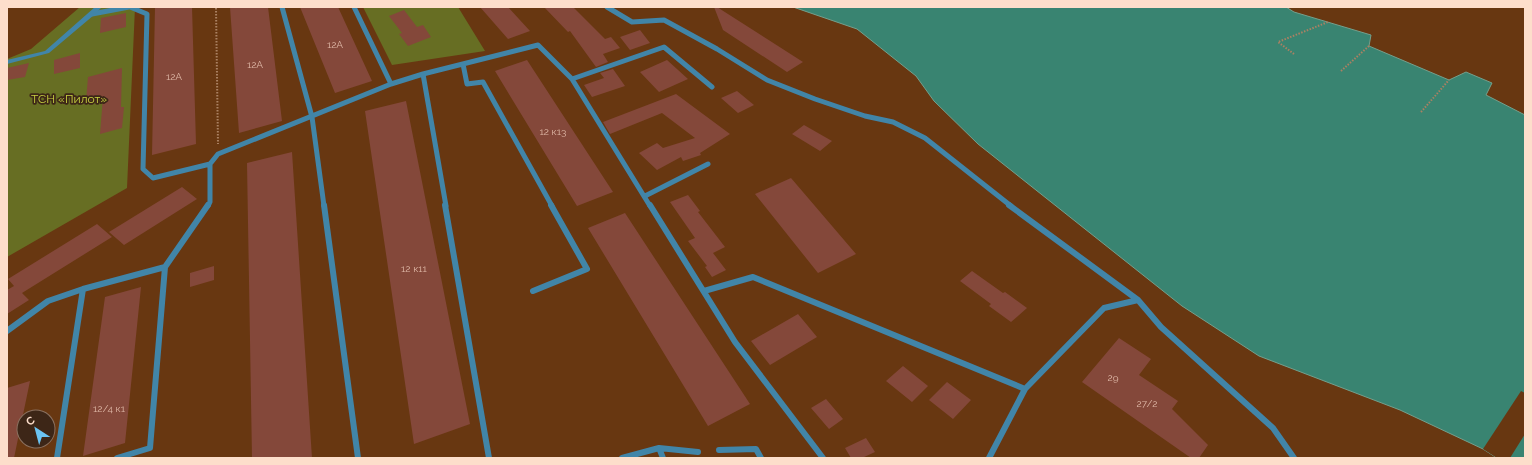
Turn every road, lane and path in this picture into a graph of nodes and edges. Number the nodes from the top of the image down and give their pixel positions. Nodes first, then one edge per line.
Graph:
1 (99, 7) edge
2 (129, 7) edge
3 (282, 7) edge
4 (354, 7) edge
5 (607, 7) edge
6 (216, 8) edge
7 (92, 14) junction
8 (1328, 22) dead end
9 (1369, 46) dead end
10 (1294, 54) dead end
11 (7, 62) edge
12 (462, 64) junction
13 (1340, 71) dead end
14 (423, 74) junction
15 (572, 79) junction
16 (1449, 80) dead end
17 (391, 84) junction
18 (712, 87) dead end
19 (1421, 112) dead end
20 (312, 117) junction
21 (218, 154) junction
22 (210, 164) junction
23 (708, 164) dead end
24 (645, 196) junction
25 (165, 267) junction
26 (83, 289) junction
27 (532, 291) dead end
28 (704, 291) junction
29 (1138, 300) junction
30 (7, 331) edge
31 (1025, 389) junction
32 (659, 448) junction
33 (719, 450) dead end
34 (698, 452) dead end
35 (57, 458) edge
36 (117, 458) edge
37 (358, 458) edge
38 (489, 458) edge
39 (622, 458) edge
40 (664, 458) edge
41 (761, 458) edge
42 (823, 458) edge
43 (988, 458) edge
44 (1294, 458) edge

1 - 7 street
2 - 7 lane
2 - 22 lane
3 - 20 lane
4 - 17 lane
5 - 29 lane
6 - 21 path
7 - 11 street
8 - 10 path
9 - 13 path
12 - 14 lane
12 - 15 lane
12 - 27 lane
14 - 17 lane
14 - 38 lane
15 - 18 lane
15 - 24 lane
16 - 19 path
17 - 20 lane
20 - 21 lane
20 - 37 lane
21 - 22 lane
22 - 25 lane
23 - 24 lane
24 - 28 lane
25 - 26 lane
25 - 36 lane
26 - 30 lane
26 - 35 lane
28 - 31 lane
28 - 42 lane
29 - 31 lane
29 - 44 lane
31 - 43 lane
32 - 34 lane
32 - 39 lane
32 - 40 lane
33 - 41 lane

